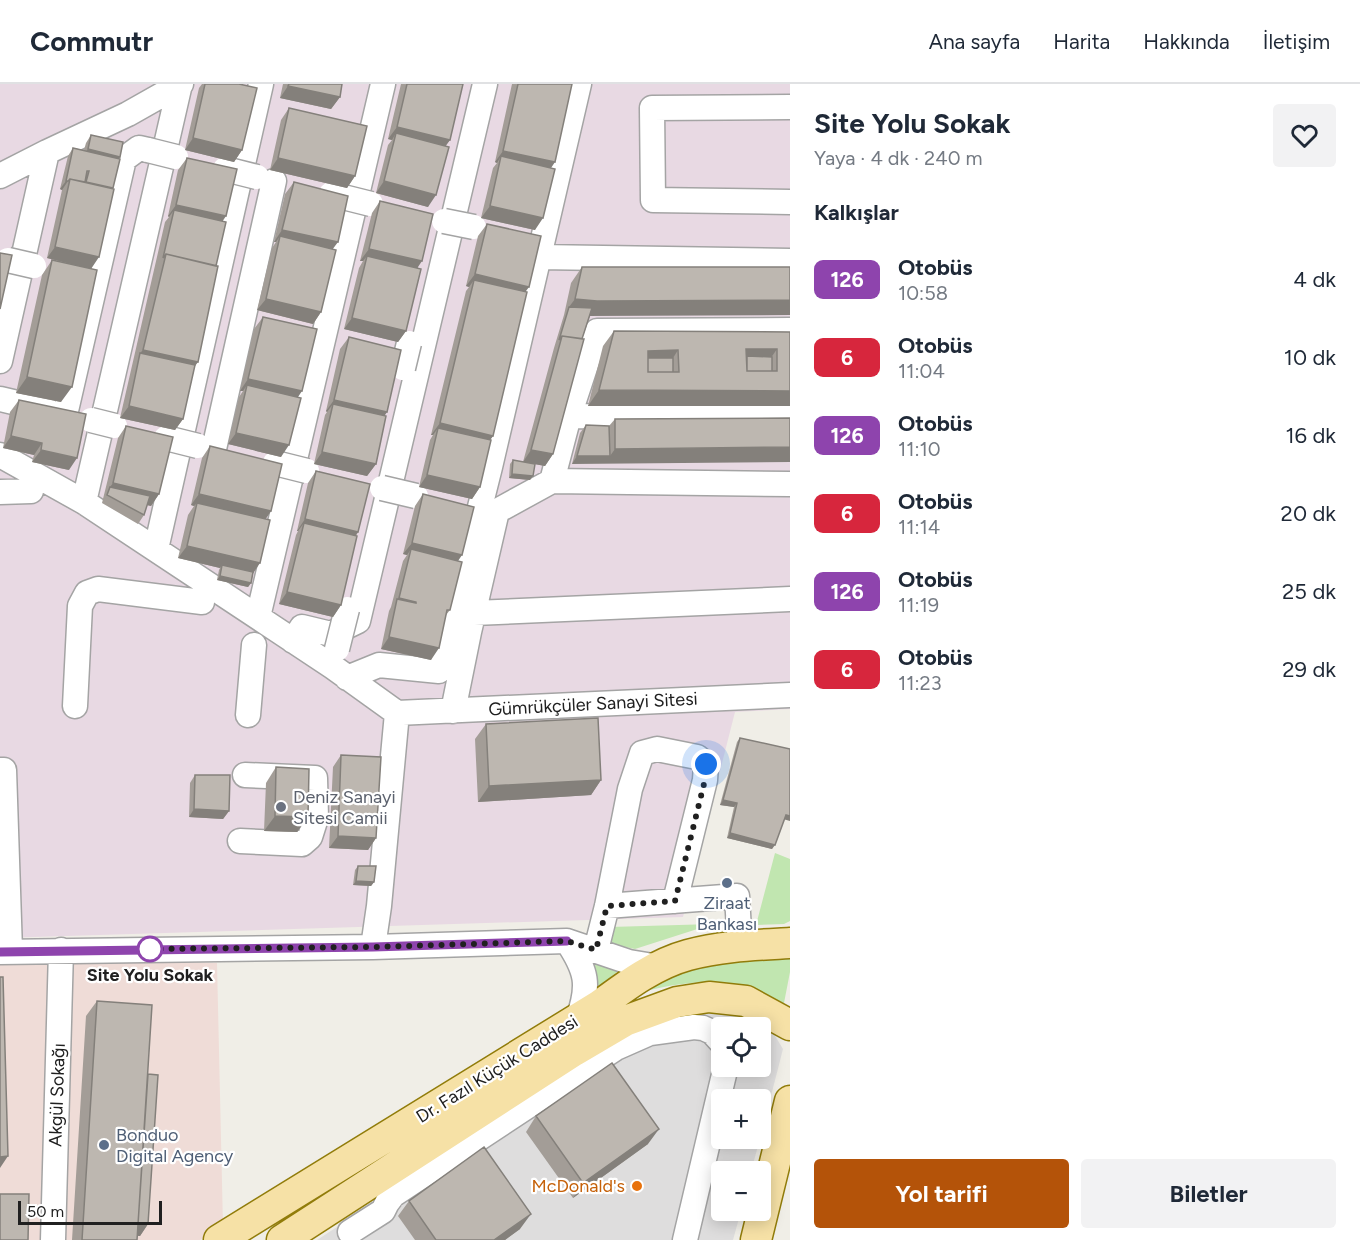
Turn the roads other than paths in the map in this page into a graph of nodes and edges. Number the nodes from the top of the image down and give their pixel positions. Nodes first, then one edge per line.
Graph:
1 (180, 84) edge
2 (261, 84) edge
3 (383, 84) edge
4 (470, 84) edge
5 (485, 84) edge
6 (579, 84) edge
7 (790, 107) edge
8 (47, 152) junction
9 (0, 176) edge
10 (293, 186) junction
11 (790, 202) edge
12 (382, 206) edge
13 (437, 219) junction
14 (515, 239) junction
15 (4, 259) edge
16 (790, 261) edge
17 (65, 273) junction
18 (790, 330) edge
19 (405, 355) junction
20 (0, 361) edge
21 (4, 400) edge
22 (65, 415) junction
23 (569, 416) junction
24 (790, 417) edge
25 (235, 454) junction
26 (0, 455) edge
27 (318, 473) edge
28 (552, 482) junction
29 (790, 484) edge
30 (374, 486) junction
31 (31, 491) dead end
32 (0, 492) edge
33 (84, 502) junction
34 (447, 503) junction
35 (156, 549) junction
36 (790, 599) edge
37 (202, 602) dead end
38 (474, 613) junction
39 (258, 617) junction
40 (293, 641) junction
41 (254, 645) dead end
42 (339, 665) junction
43 (790, 695) edge
44 (75, 706) dead end
45 (453, 711) junction
46 (397, 713) junction
47 (248, 715) dead end
48 (0, 770) edge
49 (244, 775) dead end
50 (240, 841) dead end
51 (675, 901) junction
52 (607, 906) junction
53 (567, 941) junction
54 (790, 943) edge
55 (373, 947) junction
56 (740, 947) junction
57 (61, 950) junction
58 (596, 950) junction
59 (5, 951) edge
60 (659, 967) junction
61 (578, 1019) junction
62 (790, 1025) edge
63 (711, 1032) edge
64 (723, 1077) edge
65 (790, 1101) edge
66 (778, 1191) edge
67 (333, 1207) junction
68 (352, 1236) edge
69 (53, 1240) edge
70 (219, 1240) edge
71 (282, 1240) edge
72 (685, 1240) edge
73 (756, 1240) edge

1 - 8 street
1 - 33 street
2 - 35 street
3 - 39 street
4 - 13 street
5 - 19 street
6 - 14 street
7 - 11 street
8 - 9 street
8 - 20 street
10 - 12 street, bridge
10 - 17 street, bridge
10 - 25 street
13 - 14 street, bridge
13 - 19 street
14 - 16 street
14 - 34 street
15 - 17 street, bridge
17 - 22 street
18 - 23 street
19 - 30 street
19 - 40 street
21 - 22 street
22 - 25 street, bridge
23 - 24 street
23 - 28 street
25 - 27 street, bridge
26 - 33 street
28 - 29 street
28 - 38 street
30 - 34 street, bridge
30 - 42 street, bridge
31 - 32 street
33 - 35 street
34 - 42 street
35 - 39 street
36 - 38 street
37 - 44 street
38 - 45 street
39 - 40 street
40 - 42 street
41 - 47 street
42 - 46 street
43 - 45 street, Gümrükçüler Sanayi Sitesi
45 - 46 street, Gümrükçüler Sanayi Sitesi
46 - 55 street
48 - 59 street
49 - 50 street
51 - 52 street
51 - 52 street
51 - 56 street
52 - 58 street
53 - 55 street
53 - 58 street
53 - 61 street
54 - 56 main road, Dr. Fazıl Küçük Caddesi
55 - 57 street
56 - 60 main road, Dr. Fazıl Küçük Caddesi
57 - 59 street
57 - 69 street, Akgül Sokağı
58 - 60 street
60 - 61 main road, Dr. Fazıl Küçük Caddesi
61 - 70 main road, Dr. Fazıl Küçük Caddesi
62 - 67 main road, Dr. Fazıl Küçük Caddesi
63 - 68 street
64 - 72 street
65 - 66 main road
66 - 73 main road
67 - 68 street
67 - 71 main road, Dr. Fazıl Küçük Caddesi

